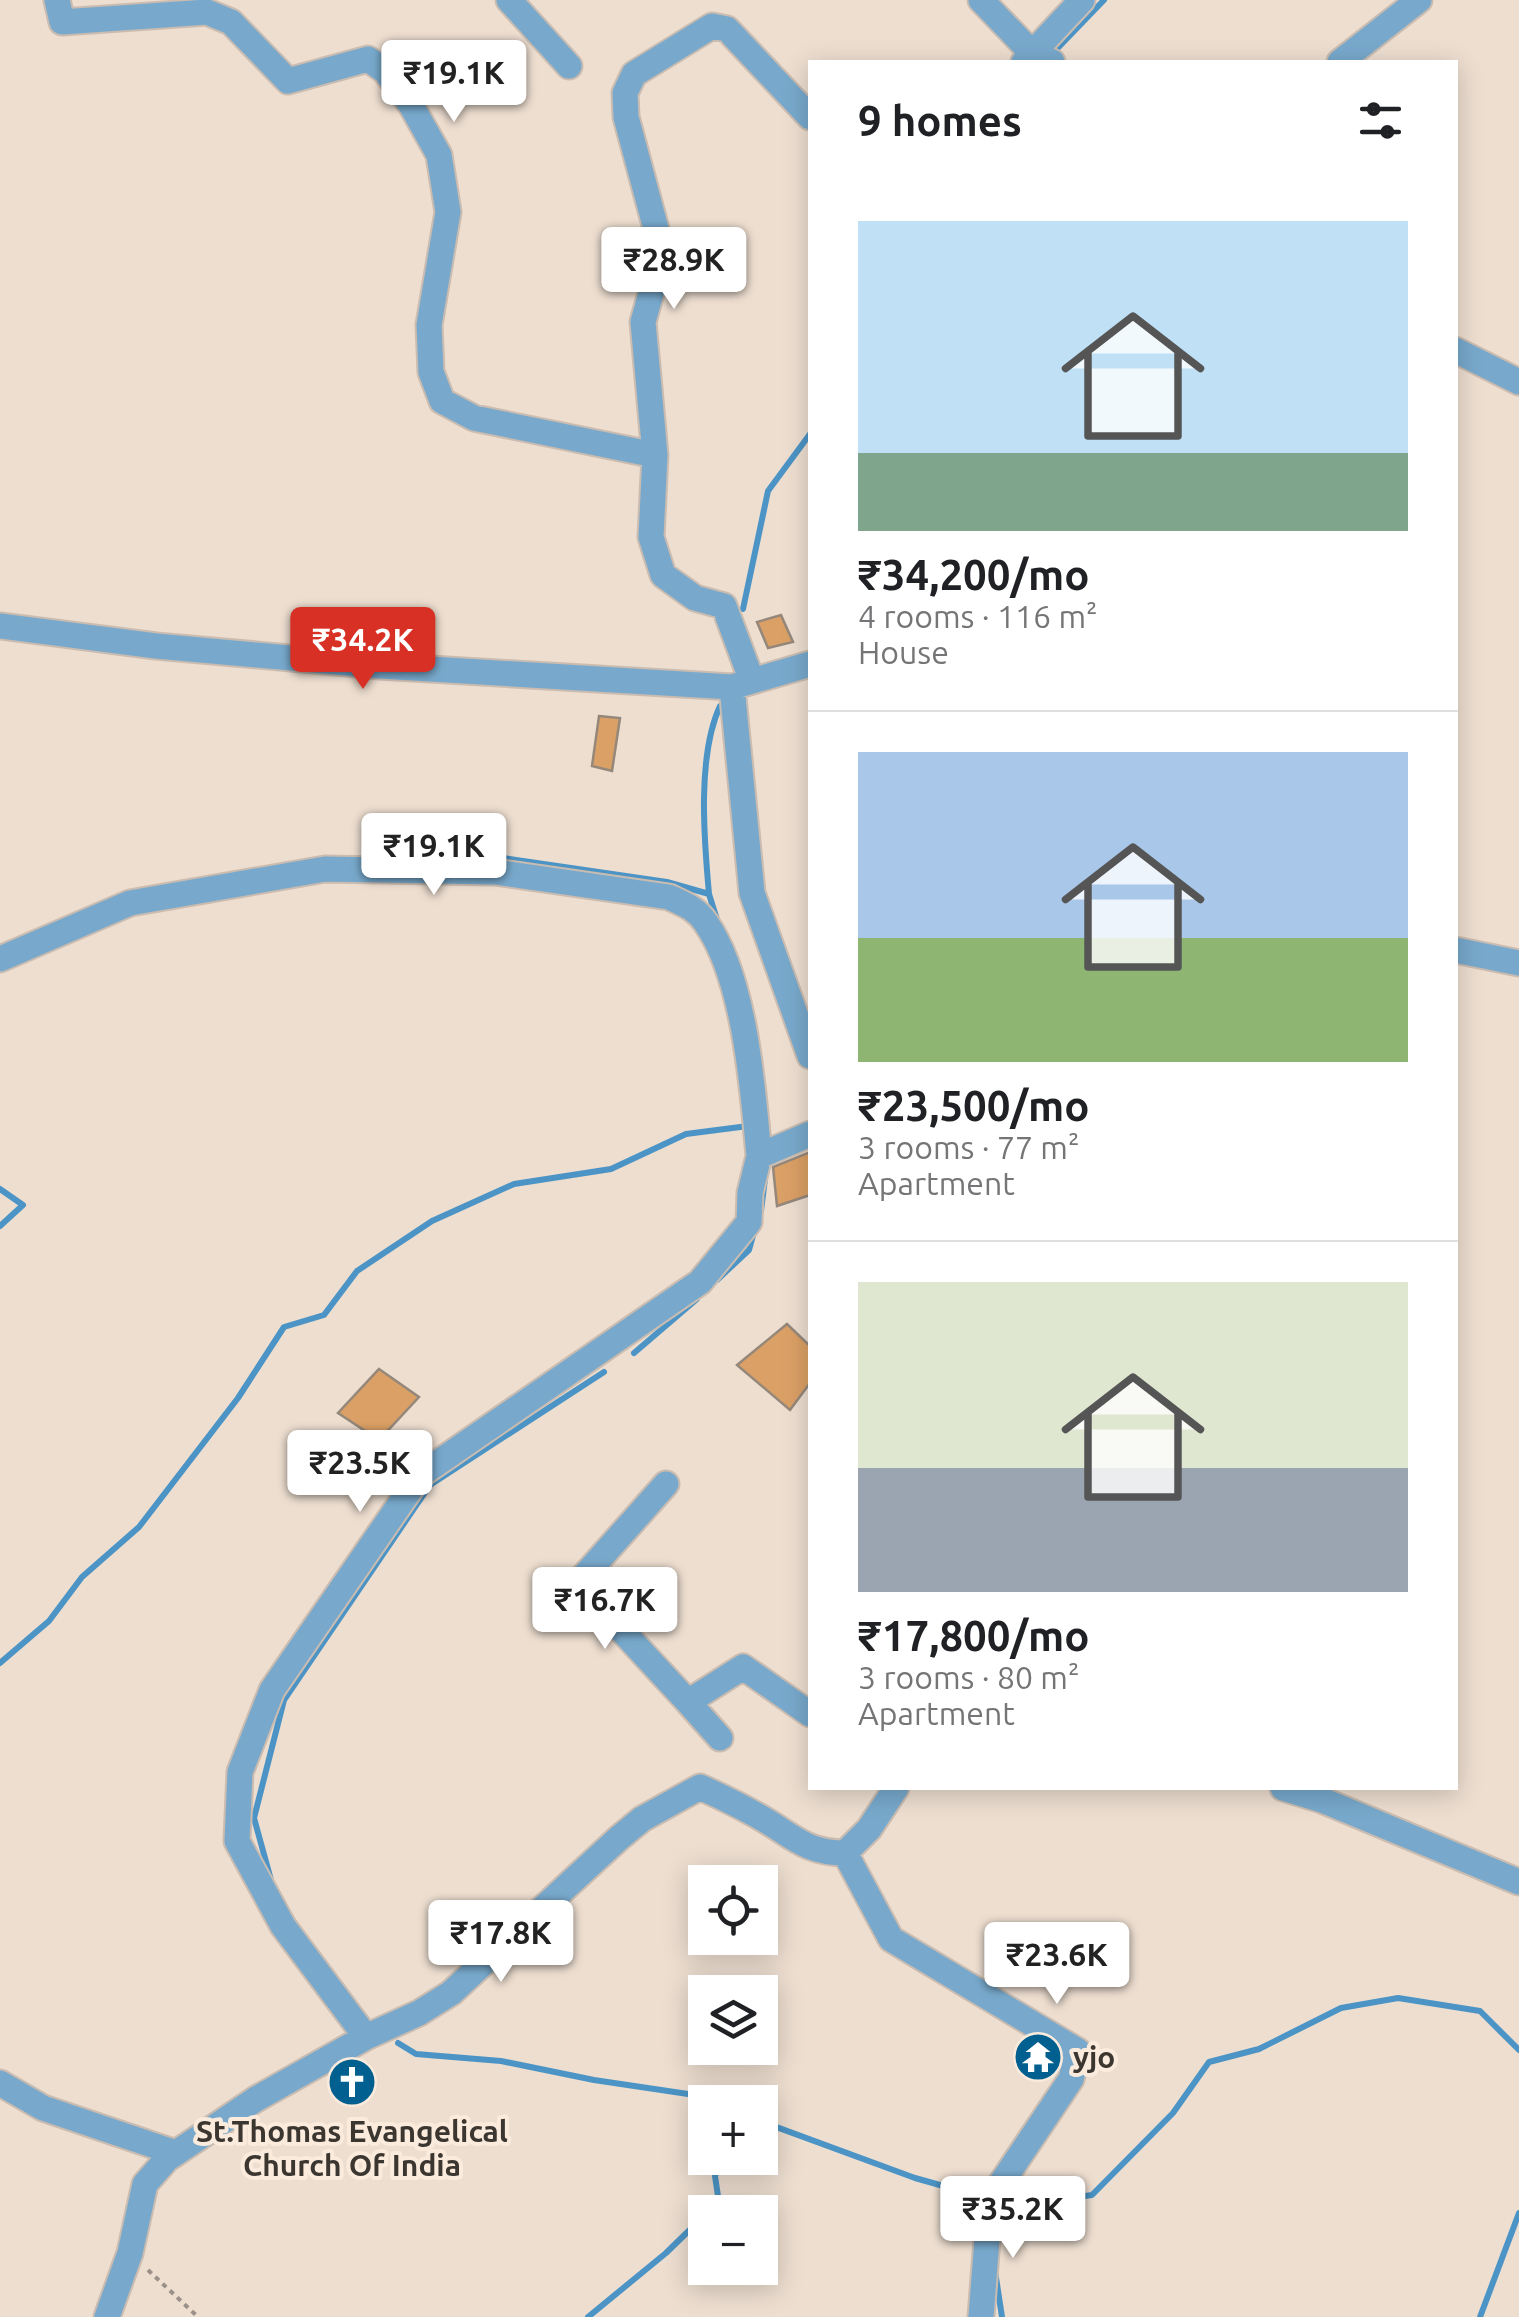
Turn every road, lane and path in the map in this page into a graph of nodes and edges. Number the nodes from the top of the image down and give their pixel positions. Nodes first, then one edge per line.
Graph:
1 (57, 0) edge
2 (509, 0) edge
3 (981, 0) edge
4 (1082, 0) edge
5 (1419, 0) edge
6 (1036, 58) edge
7 (1343, 60) edge
8 (569, 66) dead end
9 (808, 114) edge
10 (1458, 352) edge
11 (1519, 382) edge
12 (655, 455) junction
13 (0, 626) edge
14 (808, 665) edge
15 (742, 684) junction
16 (1458, 951) edge
17 (0, 959) edge
18 (1519, 963) edge
19 (808, 1050) edge
20 (808, 1135) edge
21 (759, 1147) junction
22 (666, 1484) dead end
23 (688, 1702) junction
24 (808, 1713) edge
25 (720, 1738) dead end
26 (895, 1790) edge
27 (1290, 1790) edge
28 (845, 1853) junction
29 (1519, 1882) edge
30 (366, 2038) junction
31 (0, 2083) edge
32 (176, 2153) junction
33 (130, 2253) junction
34 (107, 2317) edge
35 (198, 2317) edge
36 (980, 2317) edge

1 - 12 street
2 - 8 street
3 - 6 street
4 - 6 street
5 - 7 street
9 - 12 street
10 - 11 street
12 - 15 street
13 - 15 street
14 - 15 street
15 - 19 street
16 - 18 street
17 - 21 street
20 - 21 street
21 - 30 street
22 - 23 street
23 - 24 street
23 - 25 street
26 - 28 street
27 - 29 street
28 - 30 street
28 - 36 street
30 - 32 street
31 - 32 street
32 - 33 street
33 - 34 street
33 - 35 path

